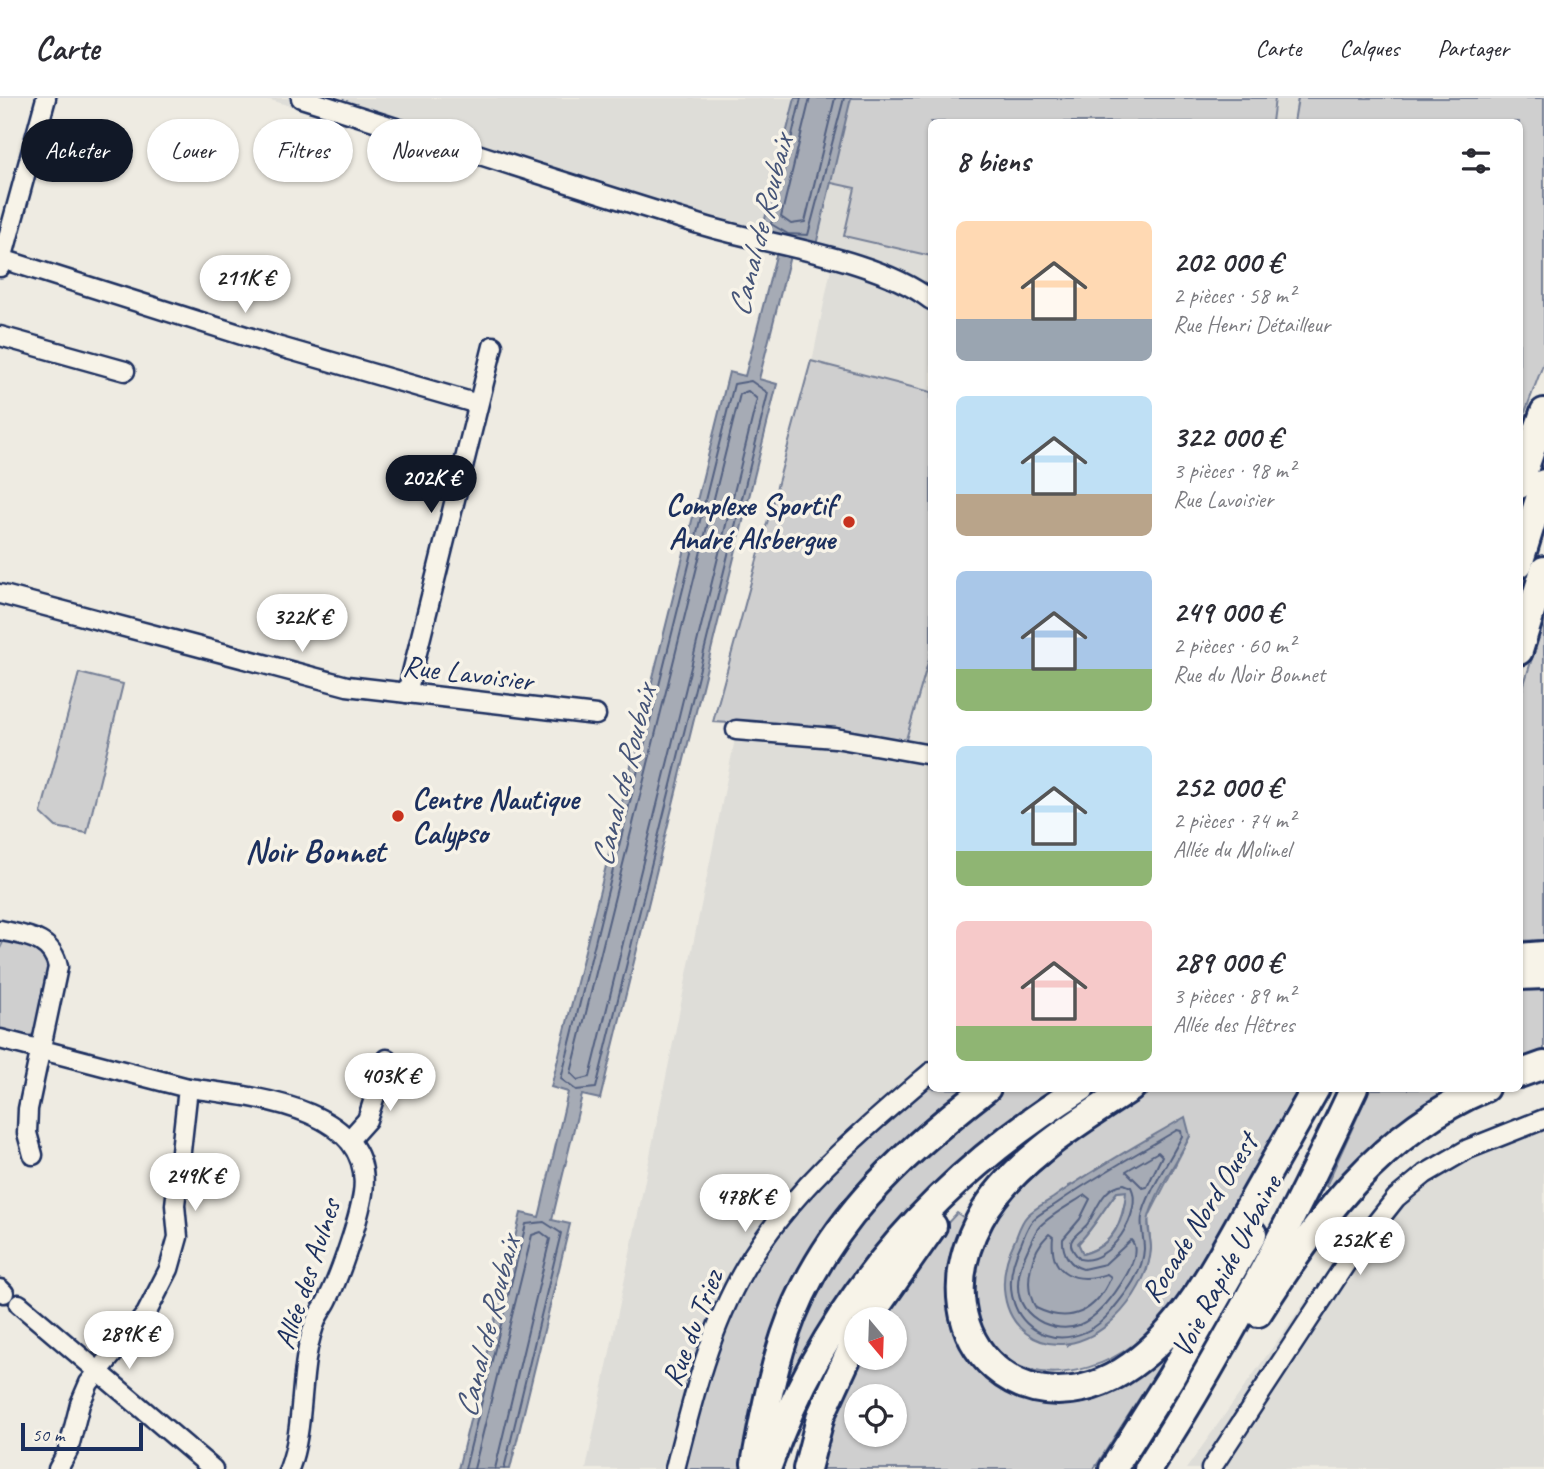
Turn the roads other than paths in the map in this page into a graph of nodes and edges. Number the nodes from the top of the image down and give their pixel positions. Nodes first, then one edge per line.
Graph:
1 (47, 98) edge
2 (301, 98) edge
3 (1, 263) edge
4 (928, 298) edge
5 (0, 336) edge
6 (493, 346) dead end
7 (125, 371) dead end
8 (478, 404) junction
9 (1541, 421) edge
10 (1523, 459) edge
11 (1523, 473) edge
12 (1544, 482) edge
13 (1523, 551) edge
14 (1544, 570) edge
15 (3, 596) edge
16 (1523, 638) edge
17 (407, 694) junction
18 (596, 715) dead end
19 (736, 730) dead end
20 (928, 754) edge
21 (0, 930) edge
22 (1544, 955) edge
23 (1523, 957) edge
24 (1544, 975) edge
25 (1523, 976) edge
26 (0, 1038) edge
27 (42, 1051) junction
28 (387, 1059) dead end
29 (1544, 1065) edge
30 (1523, 1073) edge
31 (928, 1075) edge
32 (188, 1088) junction
33 (982, 1092) edge
34 (1075, 1092) edge
35 (1089, 1092) edge
36 (1125, 1092) edge
37 (1314, 1092) edge
38 (1324, 1092) edge
39 (1352, 1092) edge
40 (1478, 1092) edge
41 (1544, 1119) edge
42 (349, 1140) junction
43 (33, 1155) dead end
44 (8, 1295) edge
45 (876, 1307) edge
46 (844, 1365) edge
47 (98, 1370) junction
48 (1196, 1395) junction
49 (58, 1469) edge
50 (213, 1469) edge
51 (289, 1469) edge
52 (675, 1469) edge
53 (754, 1469) edge
54 (768, 1469) edge
55 (807, 1469) edge
56 (1113, 1469) edge
57 (1148, 1469) edge
58 (1211, 1469) edge

1 - 3 street
2 - 4 street
3 - 8 street
5 - 7 street
6 - 8 street
8 - 17 street
9 - 10 highway
9 - 11 highway
12 - 13 highway
14 - 16 highway
15 - 17 street, Rue Lavoisier
17 - 18 street, Rue Lavoisier
19 - 20 street
21 - 27 street
22 - 23 highway
24 - 25 highway
26 - 27 street
27 - 32 street
27 - 43 street
28 - 42 street
29 - 30 highway
31 - 52 street, Rue du Triez
32 - 42 street
32 - 47 street
33 - 53 highway
34 - 54 highway
35 - 45 highway
36 - 37 highway, Rocade Nord Ouest
38 - 56 highway, Voie Rapide Urbaine
39 - 48 highway, Voie Rapide Urbaine
40 - 48 highway
41 - 58 street
42 - 51 street, Allée des Aulnes
44 - 47 street
46 - 55 highway
47 - 49 street
47 - 50 street
48 - 57 highway, Voie Rapide Urbaine

